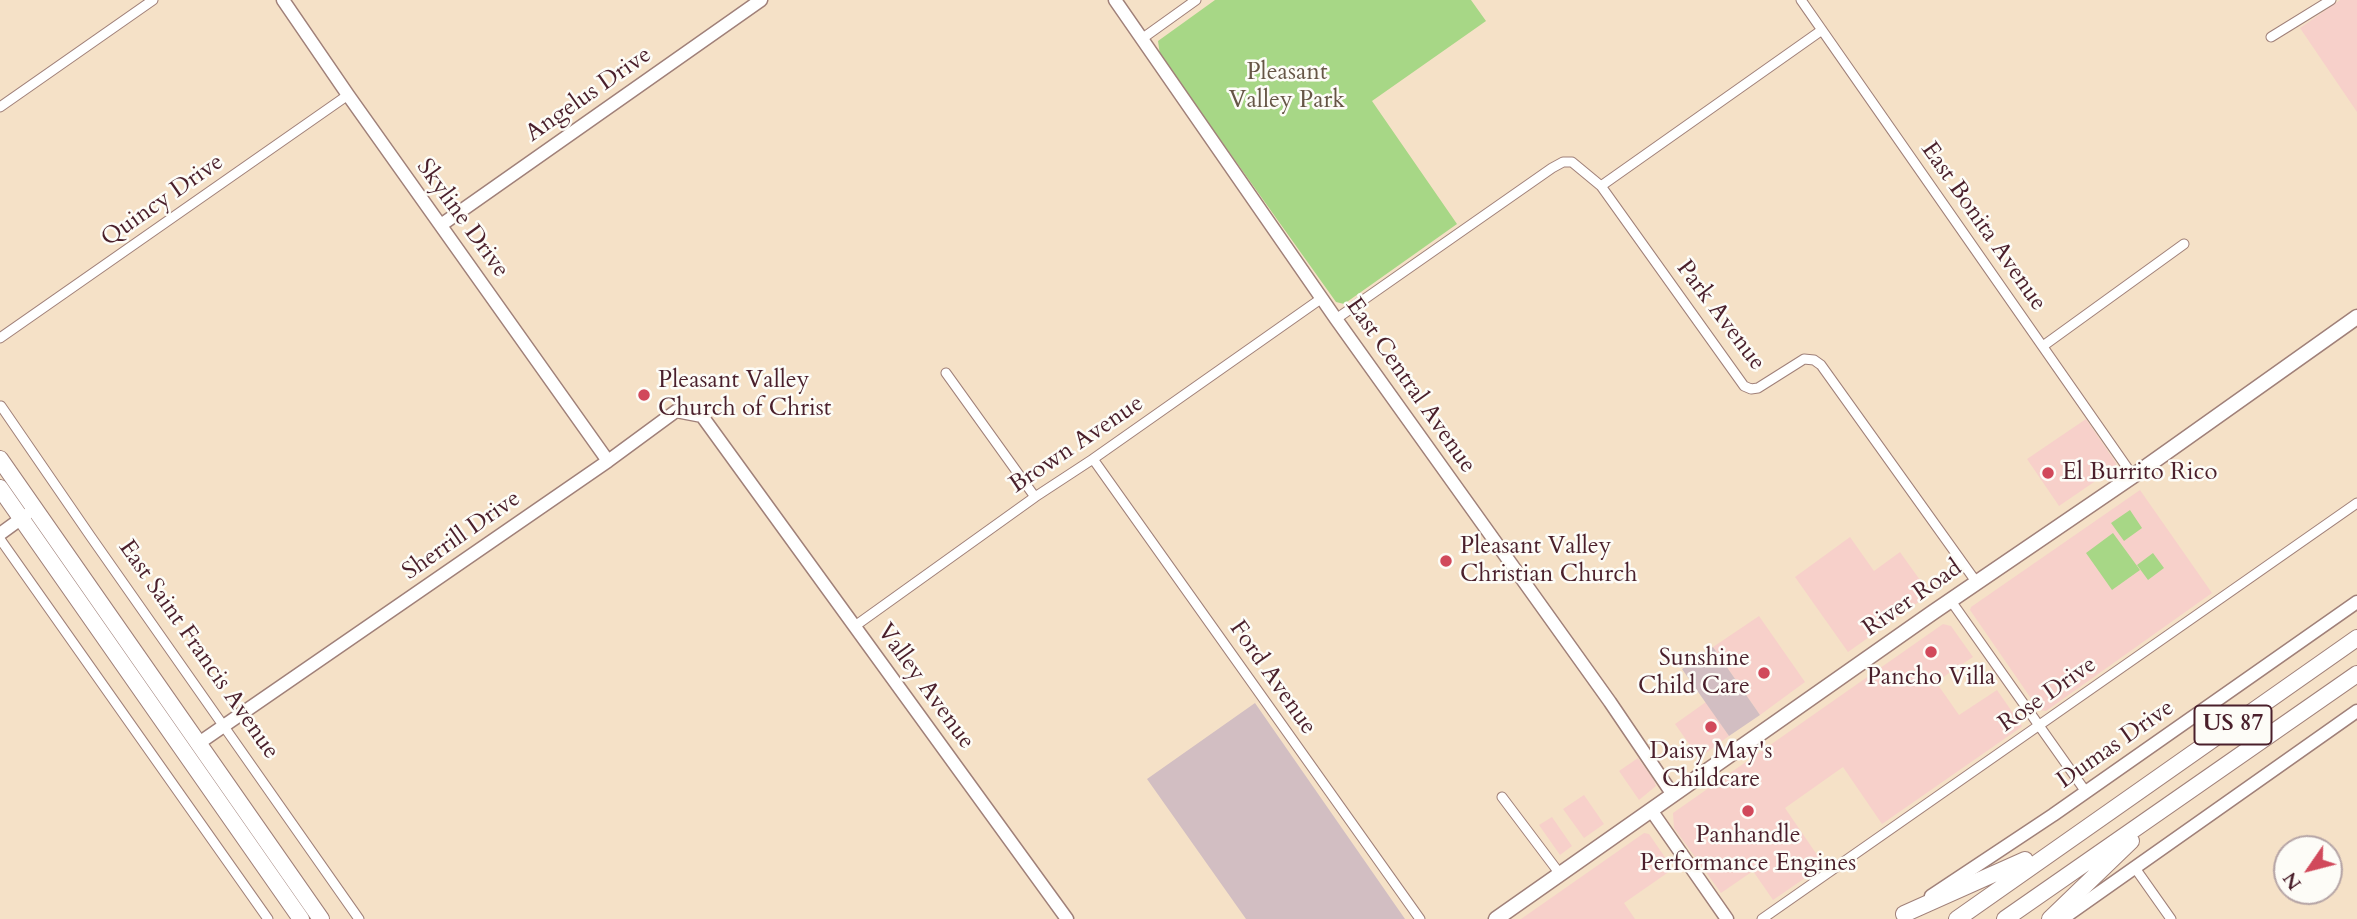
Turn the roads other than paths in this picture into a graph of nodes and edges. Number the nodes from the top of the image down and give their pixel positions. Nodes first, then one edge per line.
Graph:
1 (153, 0) edge
2 (283, 0) edge
3 (761, 0) edge
4 (1115, 0) edge
5 (1196, 0) edge
6 (1801, 0) edge
7 (2331, 0) edge
8 (1822, 30) junction
9 (2271, 37) dead end
10 (1143, 38) junction
11 (348, 95) junction
12 (0, 107) edge
13 (1601, 186) junction
14 (441, 225) junction
15 (2184, 244) dead end
16 (1322, 298) junction
17 (2357, 317) edge
18 (1336, 319) junction
19 (0, 338) edge
20 (2043, 346) junction
21 (946, 373) dead end
22 (1, 406) edge
23 (0, 459) edge
24 (1093, 459) junction
25 (608, 461) junction
26 (2133, 477) junction
27 (748, 480) joint
28 (0, 488) edge
29 (1035, 497) junction
30 (2357, 503) edge
31 (35, 509) junction
32 (21, 519) junction
33 (0, 534) edge
34 (0, 539) edge
35 (1977, 583) junction
36 (1951, 601) junction
37 (2357, 602) edge
38 (855, 625) junction
39 (2357, 638) edge
40 (2357, 674) edge
41 (2357, 711) edge
42 (2039, 725) junction
43 (223, 726) junction
44 (199, 743) junction
45 (185, 753) junction
46 (2086, 792) junction
47 (1673, 795) junction
48 (1503, 797) dead end
49 (2164, 808) junction
50 (1651, 810) junction
51 (2109, 811) junction
52 (2134, 868) junction
53 (1560, 874) junction
54 (1900, 916) edge
55 (268, 919) edge
56 (302, 919) edge
57 (321, 919) edge
58 (359, 919) edge
59 (1067, 919) edge
60 (1420, 919) edge
61 (1496, 919) edge
62 (1727, 919) edge
63 (1762, 919) edge
64 (1957, 919) edge
65 (2005, 919) edge
66 (2050, 919) edge
67 (2062, 919) edge
68 (2171, 919) edge

1 - 12 street
2 - 11 street, Skyline Drive
3 - 14 street, Angelus Drive
4 - 10 street, East Central Avenue
5 - 10 street
6 - 8 street, East Bonita Avenue
7 - 9 street
8 - 13 street
8 - 20 street, East Bonita Avenue
10 - 16 street, East Central Avenue
11 - 14 street, Skyline Drive
11 - 19 street, Quincy Drive
13 - 18 street, Park Avenue
13 - 35 street, Park Avenue
14 - 25 street, Skyline Drive
15 - 20 street
16 - 18 street, East Central Avenue
16 - 24 street, Brown Avenue
17 - 26 main road, River Road
18 - 47 street, East Central Avenue
20 - 26 street, East Bonita Avenue
21 - 29 street
22 - 43 street, East Saint Francis Avenue
23 - 31 highway
24 - 29 street, Brown Avenue
24 - 60 street, Ford Avenue
25 - 27 street, Sherrill Drive
25 - 43 street, Sherrill Drive
26 - 35 main road, River Road
27 - 38 street, Valley Avenue
28 - 32 highway
29 - 38 street, Brown Avenue
30 - 42 street, Rose Drive
31 - 32 street
31 - 44 highway
32 - 33 street
32 - 45 highway
34 - 55 street
35 - 36 main road, River Road
36 - 42 street
36 - 47 main road, River Road
37 - 46 street, Dumas Drive
38 - 59 street, Valley Avenue
39 - 51 highway, US 87
40 - 49 highway, US 87
41 - 52 street
42 - 46 street
42 - 63 street, Rose Drive
43 - 44 street, Sherrill Drive
43 - 58 street, East Saint Francis Avenue
44 - 45 street, Sherrill Drive
44 - 57 highway
45 - 56 highway
46 - 54 street, Dumas Drive
47 - 50 main road, River Road
48 - 53 street
49 - 65 highway, US 87
49 - 66 highway
50 - 53 main road, River Road
50 - 62 street
51 - 54 highway
51 - 64 highway, US 87
52 - 67 street
52 - 68 street
53 - 61 main road, River Road

